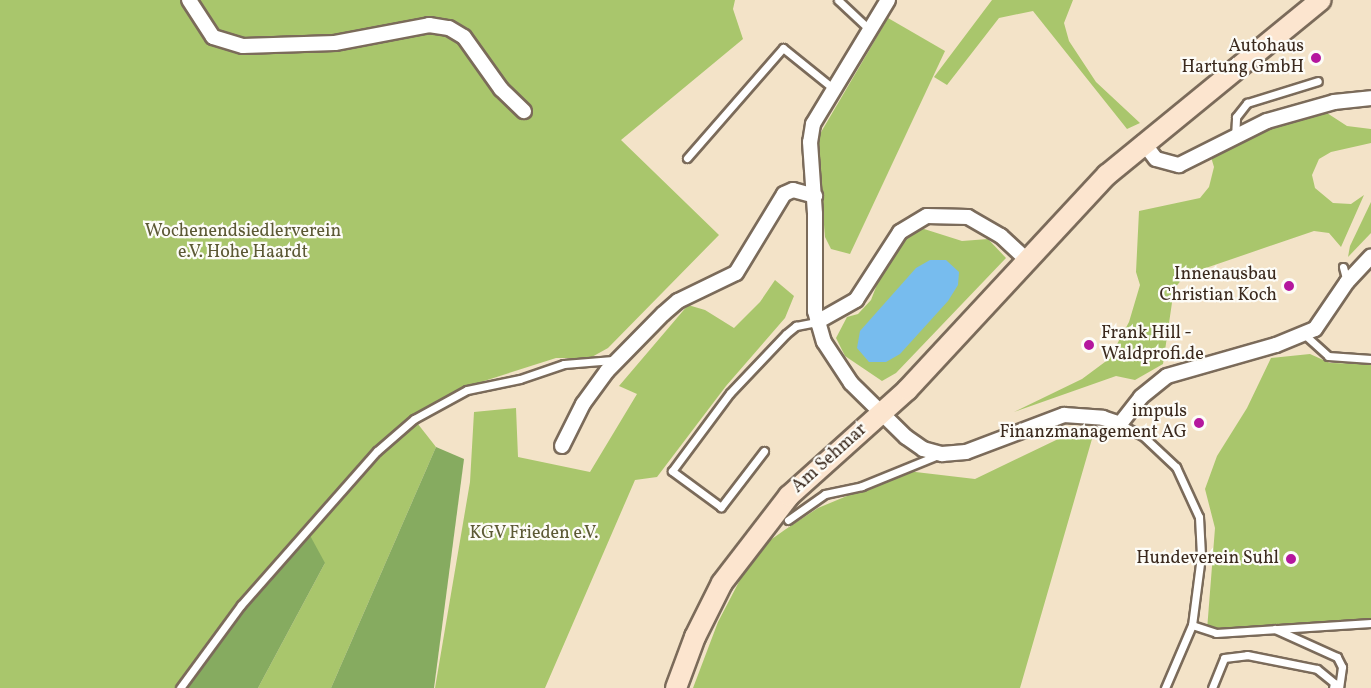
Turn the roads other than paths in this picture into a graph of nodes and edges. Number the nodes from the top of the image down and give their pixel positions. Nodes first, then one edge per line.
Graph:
1 (189, 0) edge
2 (838, 0) edge
3 (888, 0) edge
4 (1321, 0) edge
5 (870, 30) junction
6 (1318, 81) dead end
7 (835, 90) junction
8 (1371, 98) edge
9 (524, 111) dead end
10 (1235, 138) junction
11 (1143, 142) junction
12 (687, 158) dead end
13 (815, 196) junction
14 (1371, 256) edge
15 (1028, 261) junction
16 (1343, 267) dead end
17 (1347, 282) junction
18 (817, 322) junction
19 (1305, 335) junction
20 (619, 358) junction
21 (1371, 359) edge
22 (880, 414) junction
23 (1120, 424) junction
24 (562, 446) dead end
25 (764, 451) dead end
26 (942, 454) junction
27 (788, 520) dead end
28 (1371, 623) edge
29 (1192, 625) junction
30 (1273, 628) junction
31 (180, 688) edge
32 (676, 688) edge
33 (1165, 688) edge
34 (1212, 688) edge
35 (1333, 688) edge
36 (1339, 688) edge

1 - 9 street
2 - 5 lane
3 - 5 street
4 - 11 main road, Am Sehmar
5 - 7 street
6 - 10 lane
7 - 12 lane
7 - 13 street
8 - 10 street
10 - 11 street
11 - 15 main road, Am Sehmar
13 - 18 street
13 - 20 street
14 - 17 street
15 - 18 street
15 - 22 main road, Am Sehmar
16 - 17 lane
17 - 19 street
18 - 22 street
18 - 25 lane
19 - 21 lane
19 - 23 street
20 - 24 street
20 - 31 lane
22 - 26 street
22 - 32 main road, Am Sehmar
23 - 26 street
23 - 29 lane
26 - 27 lane
28 - 30 lane
29 - 30 lane
29 - 33 lane
30 - 36 lane
34 - 35 lane

